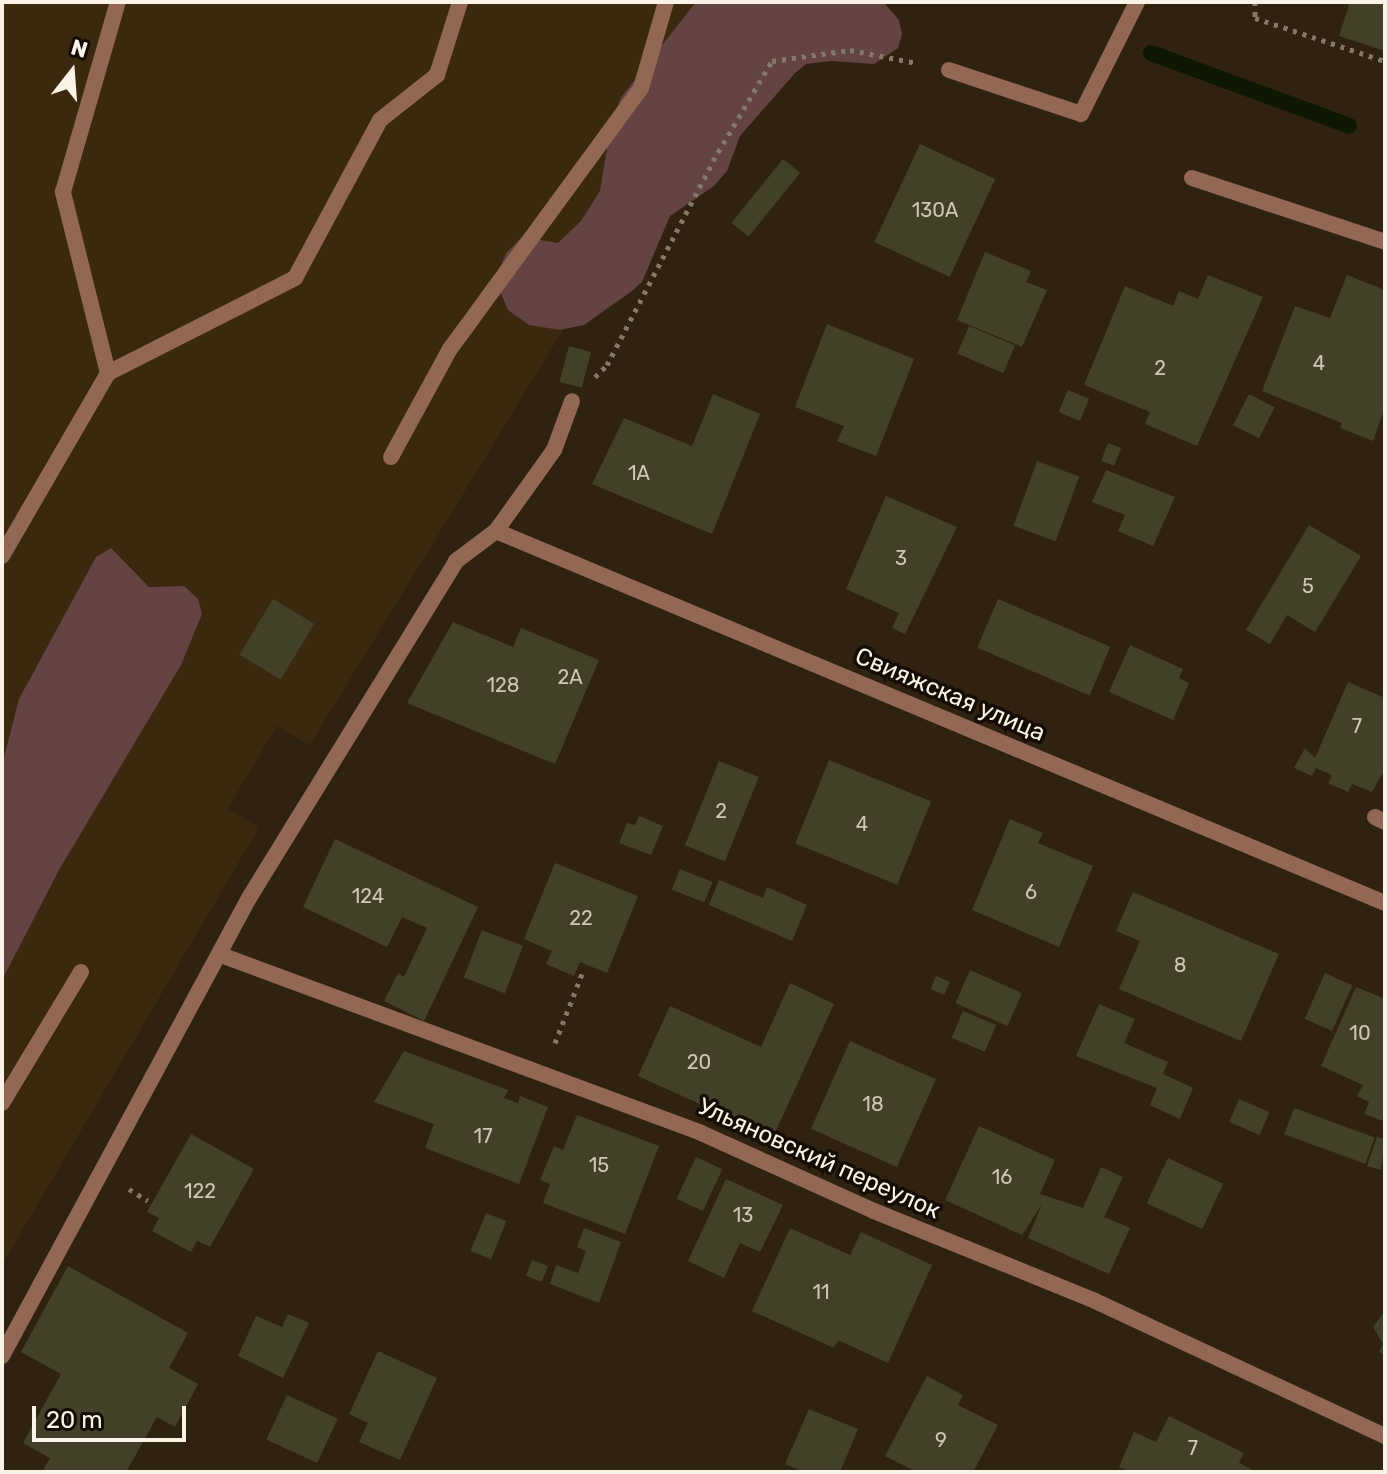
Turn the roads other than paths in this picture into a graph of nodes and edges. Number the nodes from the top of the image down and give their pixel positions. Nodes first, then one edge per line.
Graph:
1 (118, 2) edge
2 (460, 2) edge
3 (666, 2) edge
4 (1137, 2) edge
5 (949, 70) road end
6 (1192, 178) dead end
7 (1385, 242) edge
8 (108, 373) junction
9 (572, 401) road end
10 (391, 457) dead end
11 (496, 531) junction
12 (2, 556) edge
13 (1385, 903) edge
14 (221, 955) junction
15 (81, 972) dead end
16 (2, 1103) edge
17 (2, 1356) edge
18 (1385, 1436) edge

1 - 8 street
2 - 8 street
3 - 10 street
4 - 5 street
6 - 7 street
8 - 12 street
9 - 11 street
11 - 13 street, Свияжская улица
11 - 14 street
14 - 17 street
14 - 18 street, Ульяновский переулок
15 - 16 street

